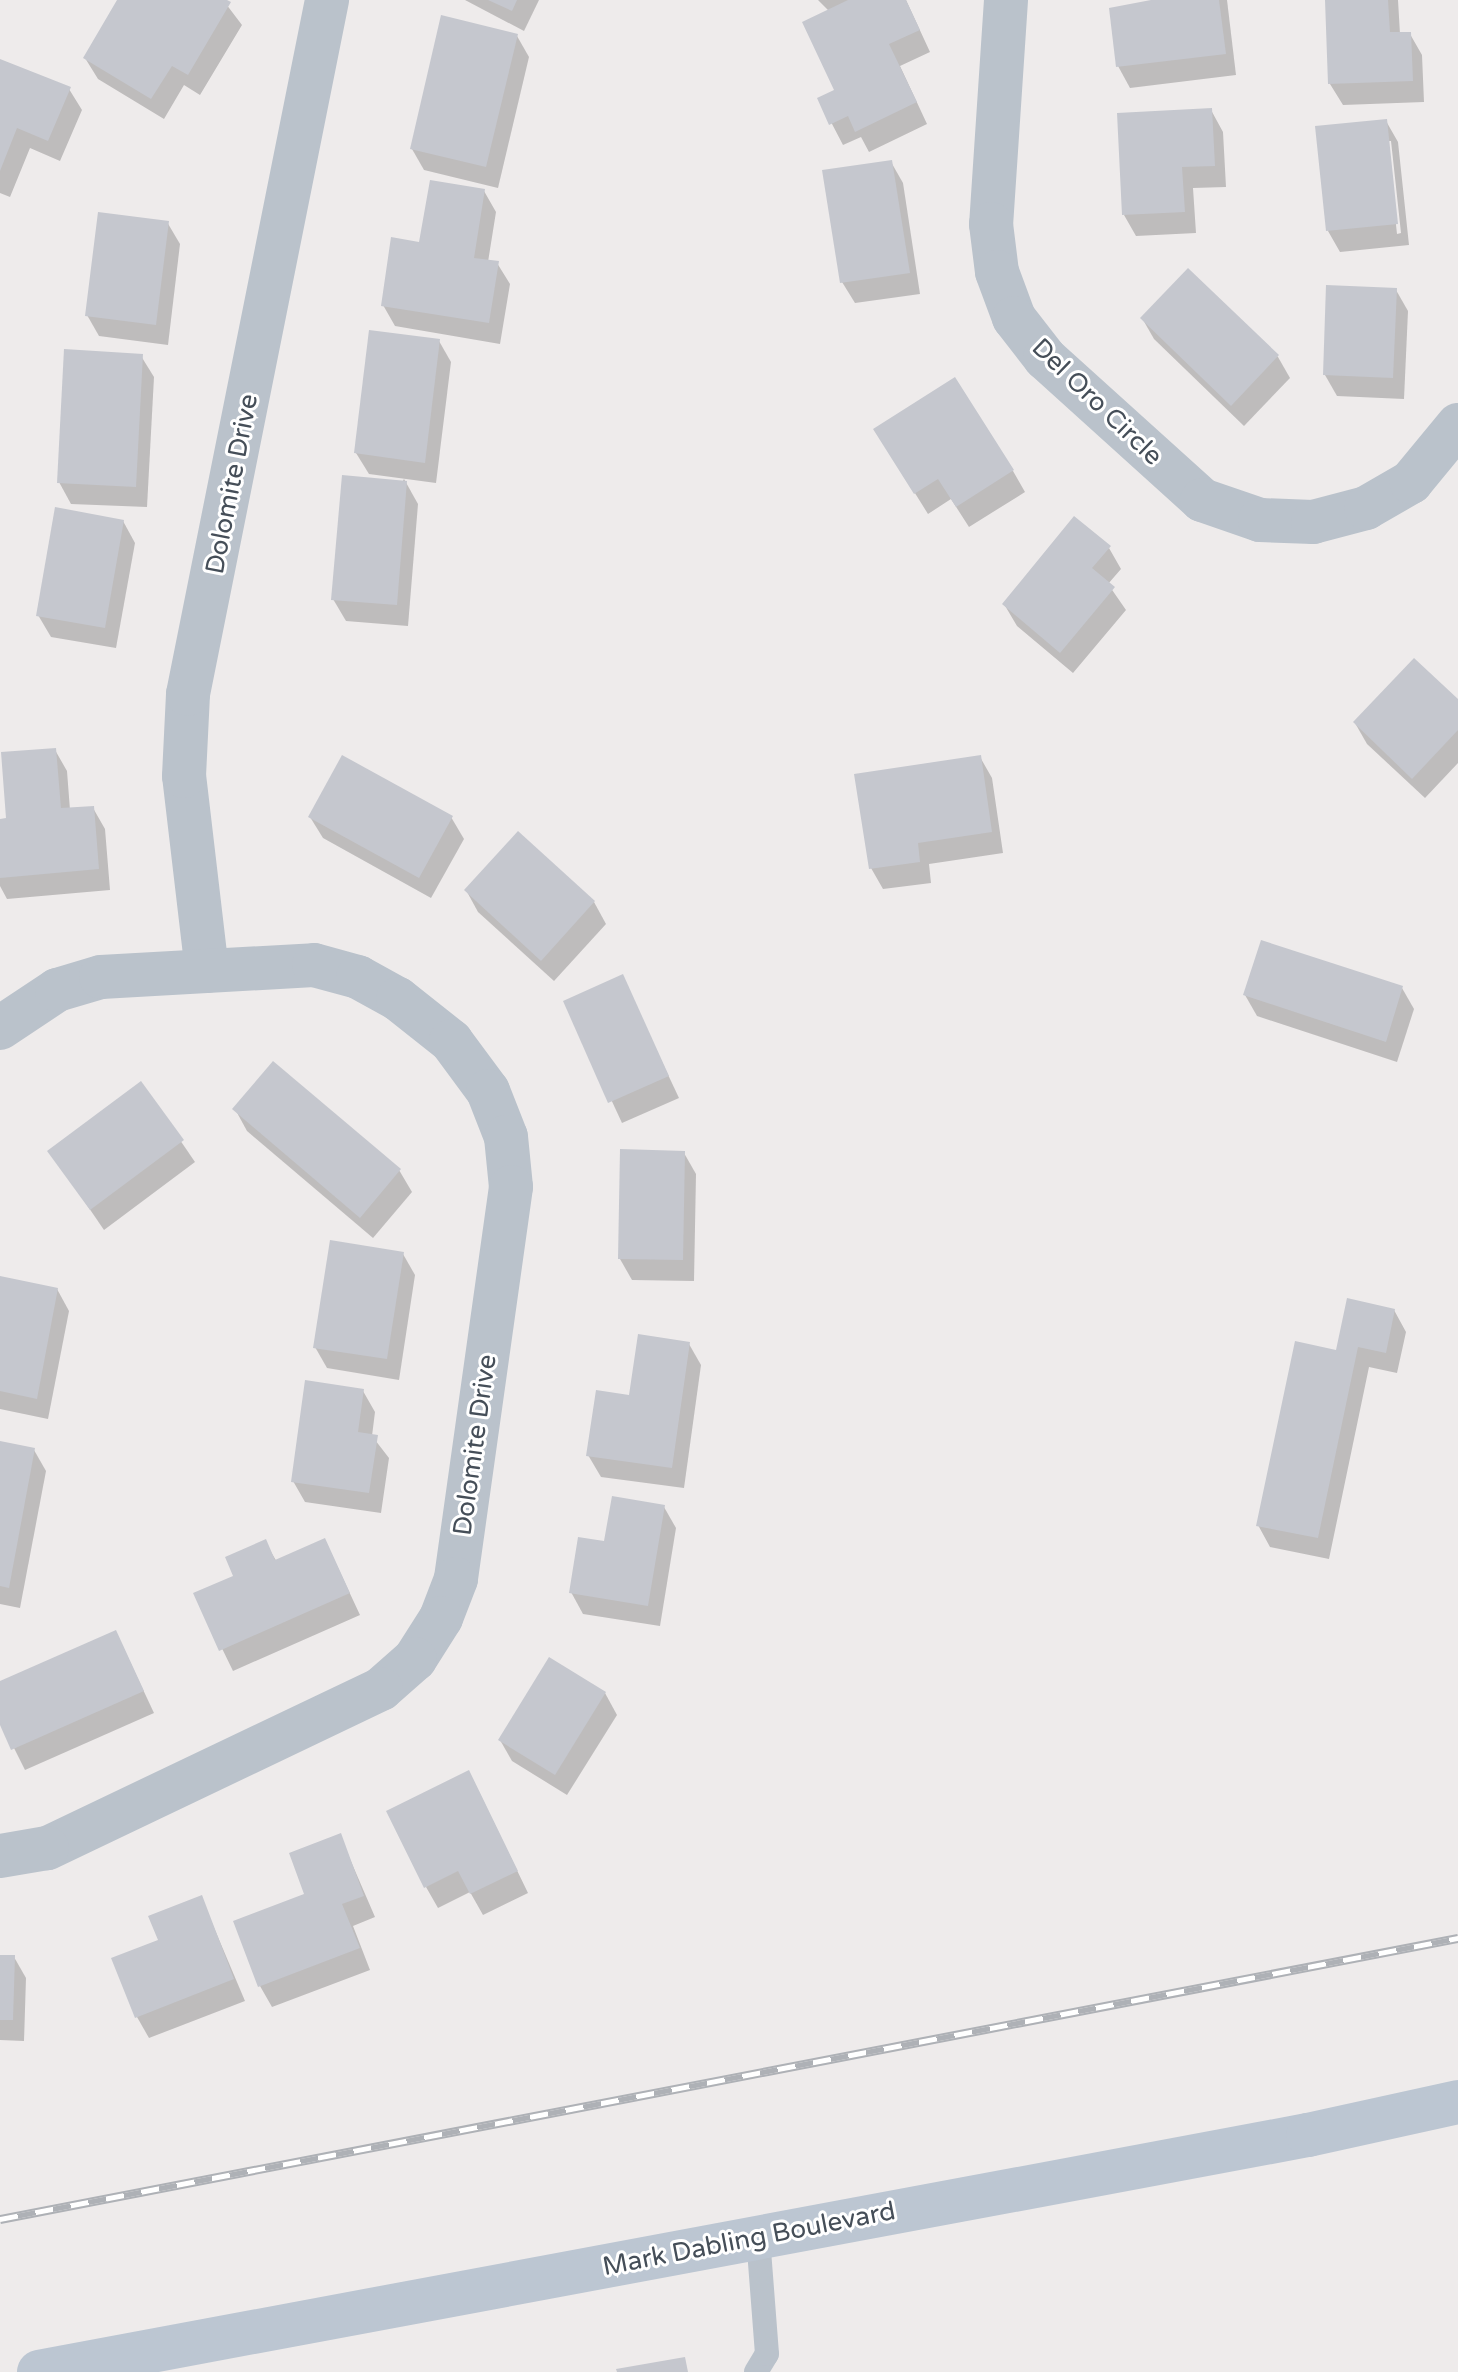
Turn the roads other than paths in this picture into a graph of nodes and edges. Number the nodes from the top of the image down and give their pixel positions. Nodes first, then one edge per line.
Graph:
1 (327, 0) edge
2 (1006, 0) edge
3 (1458, 425) edge
4 (207, 971) junction
5 (0, 1028) edge
6 (0, 1856) edge
7 (1458, 2102) edge
8 (758, 2238) junction
9 (39, 2372) edge
10 (756, 2372) edge

1 - 4 street, Dolomite Drive
2 - 3 street, Del Oro Circle
4 - 5 street, Dolomite Drive
4 - 6 street, Dolomite Drive
7 - 8 street, Mark Dabling Boulevard
8 - 9 street, Mark Dabling Boulevard
8 - 10 lane

